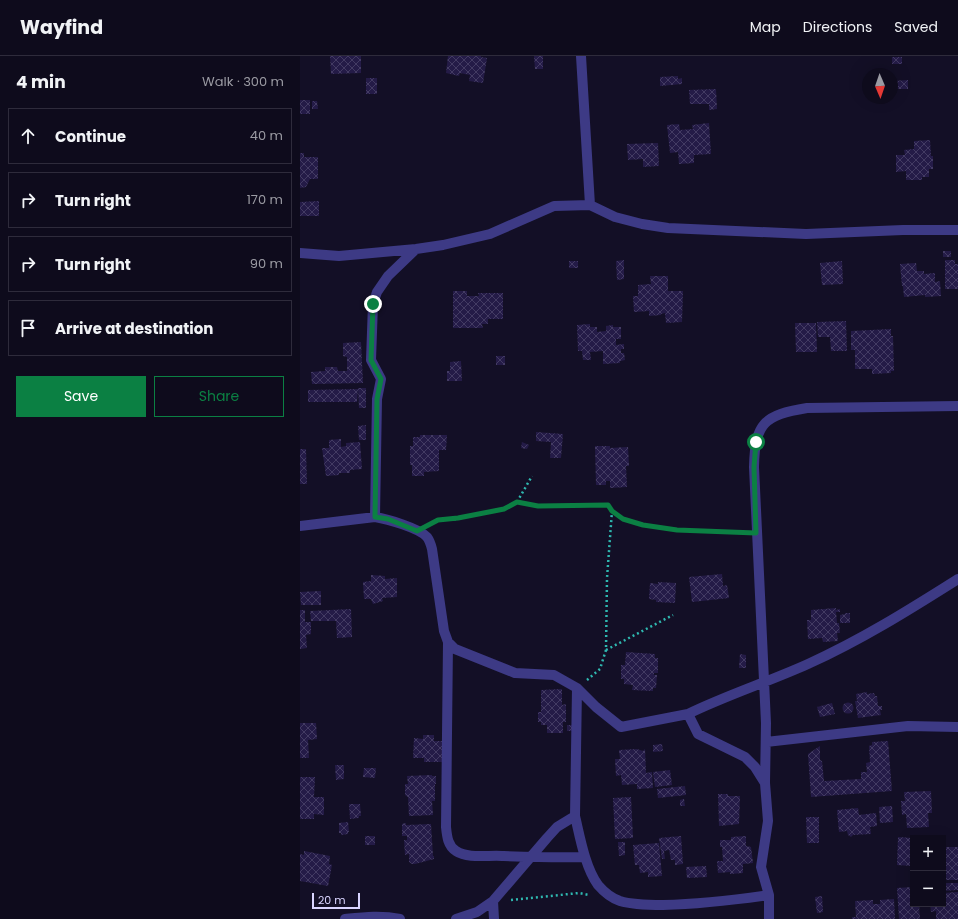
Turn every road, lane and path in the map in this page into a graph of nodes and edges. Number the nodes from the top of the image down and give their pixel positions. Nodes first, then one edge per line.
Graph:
1 (581, 56) edge
2 (590, 205) junction
3 (958, 230) edge
4 (416, 249) junction
5 (300, 253) edge
6 (958, 406) edge
7 (532, 476) dead end
8 (517, 502) junction
9 (612, 511) junction
10 (375, 517) junction
11 (300, 526) edge
12 (417, 531) junction
13 (756, 533) junction
14 (958, 579) edge
15 (673, 615) dead end
16 (448, 642) junction
17 (606, 650) junction
18 (764, 683) junction
19 (577, 688) junction
20 (688, 714) junction
21 (958, 727) edge
22 (766, 742) junction
23 (765, 783) junction
24 (575, 816) junction
25 (585, 857) junction
26 (530, 858) junction
27 (769, 895) junction
28 (593, 896) dead end
29 (493, 901) junction
30 (345, 919) edge
31 (400, 919) edge
32 (456, 919) edge
33 (494, 919) edge
34 (769, 919) edge

1 - 2 street
2 - 3 street
2 - 4 street
4 - 5 street
4 - 10 street
6 - 13 street
7 - 8 path
8 - 9 path
8 - 12 path
9 - 13 path
9 - 17 path
10 - 11 street
10 - 12 street
12 - 16 street
13 - 18 street
14 - 18 street
15 - 17 path
16 - 19 street
16 - 26 street
17 - 19 path
18 - 20 street
18 - 22 street
19 - 20 street
19 - 24 street
20 - 23 street
21 - 22 street
22 - 23 street
23 - 27 street
24 - 25 street
24 - 26 street
25 - 26 street
25 - 27 street
26 - 29 street
27 - 34 street
28 - 29 path
29 - 32 street
29 - 33 street
30 - 31 street

